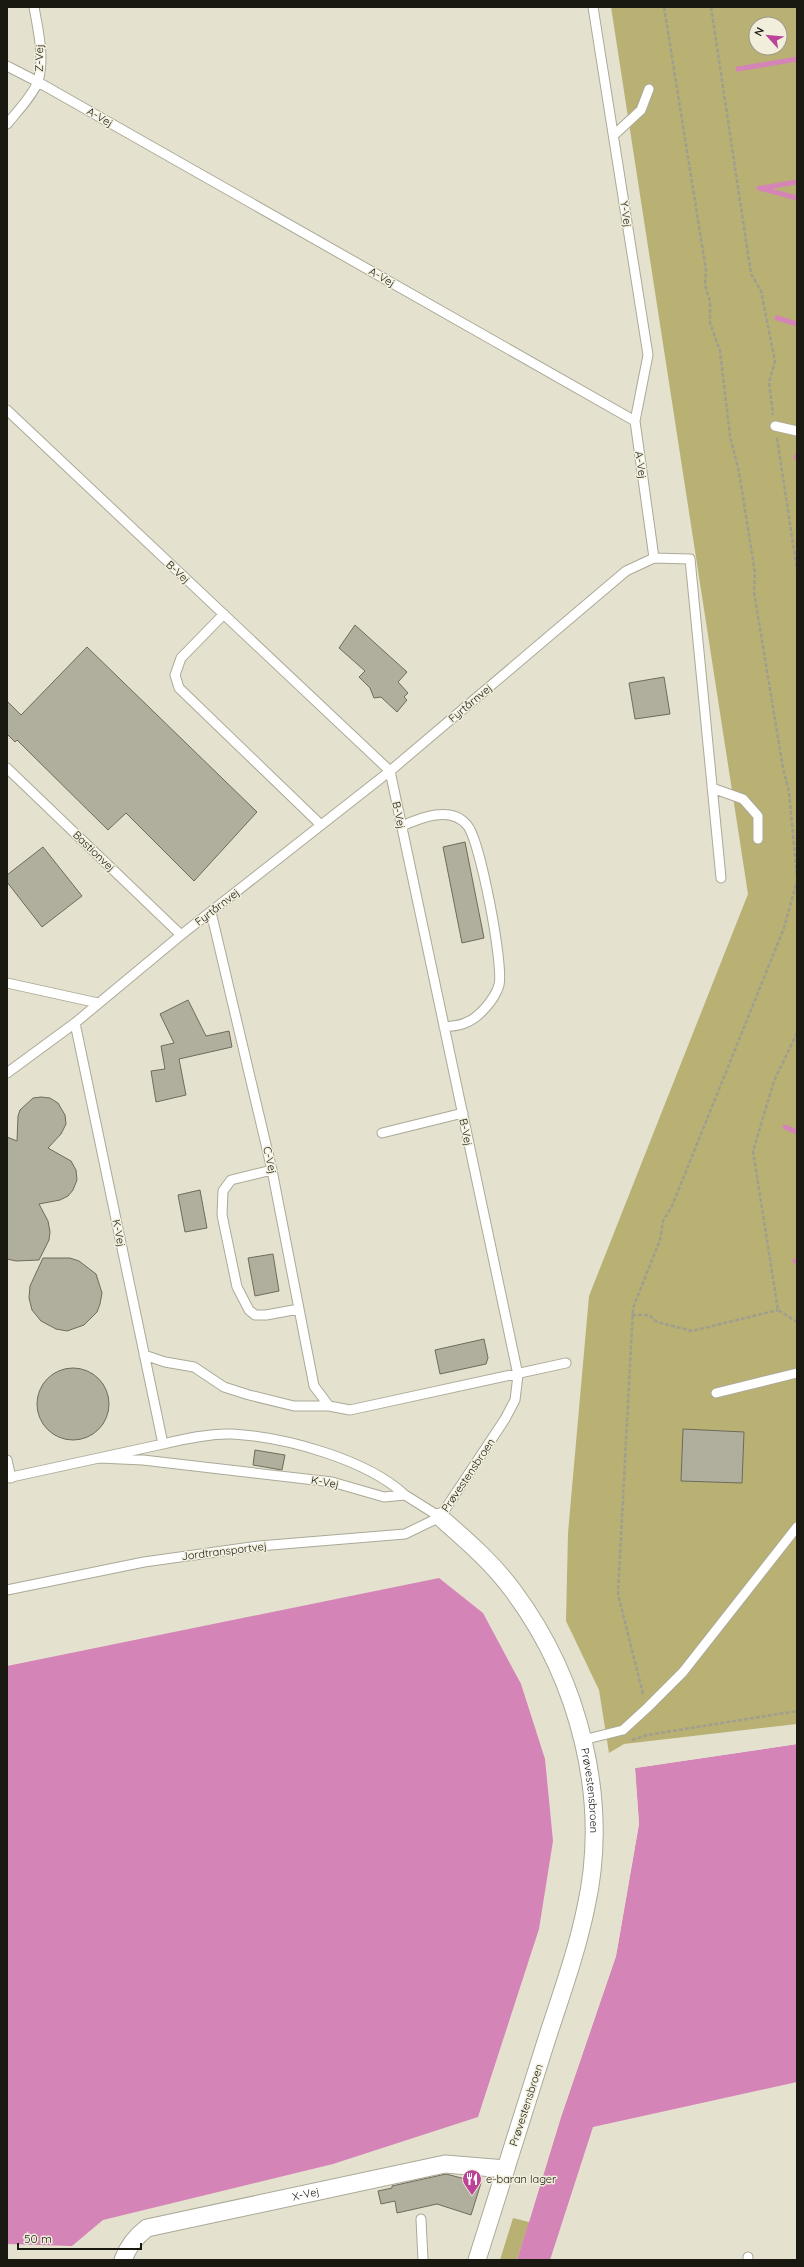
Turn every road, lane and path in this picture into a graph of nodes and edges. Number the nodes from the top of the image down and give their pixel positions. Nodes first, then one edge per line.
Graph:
1 (34, 7) edge
2 (593, 7) edge
3 (664, 7) edge
4 (711, 7) edge
5 (7, 66) edge
6 (38, 82) junction
7 (649, 89) dead end
8 (7, 124) edge
9 (614, 135) junction
10 (7, 410) edge
11 (635, 421) junction
12 (775, 426) junction
13 (797, 431) edge
14 (654, 558) junction
15 (797, 570) edge
16 (224, 614) junction
17 (7, 768) edge
18 (390, 771) junction
19 (712, 788) junction
20 (321, 825) junction
21 (402, 826) junction
22 (758, 839) dead end
23 (721, 878) dead end
24 (797, 880) edge
25 (211, 912) junction
26 (181, 935) junction
27 (7, 983) edge
28 (98, 1003) junction
29 (75, 1023) junction
30 (444, 1027) junction
31 (797, 1033) edge
32 (7, 1073) edge
33 (462, 1114) junction
34 (382, 1133) dead end
35 (272, 1170) junction
36 (299, 1309) junction
37 (778, 1310) junction
38 (632, 1315) junction
39 (797, 1322) edge
40 (144, 1355) junction
41 (566, 1363) dead end
42 (797, 1373) edge
43 (518, 1375) junction
44 (716, 1393) dead end
45 (328, 1406) junction
46 (163, 1444) junction
47 (99, 1458) junction
48 (7, 1460) edge
49 (9, 1478) edge
50 (406, 1494) junction
51 (440, 1517) junction
52 (797, 1527) edge
53 (7, 1590) edge
54 (647, 1708) junction
55 (797, 1711) edge
56 (583, 1740) junction
57 (629, 1741) dead end
58 (506, 2169) junction
59 (420, 2218) dead end
60 (123, 2260) edge
61 (423, 2260) edge
62 (477, 2260) edge

1 - 6 lane, Z-Vej
2 - 9 lane, Y-Vej
3 - 24 path
4 - 12 path
5 - 6 lane, A-Vej
6 - 8 lane, Z-Vej
6 - 11 lane, A-Vej
7 - 9 lane
9 - 11 lane, Y-Vej
10 - 16 lane, B-Vej
11 - 14 lane, A-Vej
12 - 13 lane
12 - 15 path
14 - 18 lane, Fyrtårnvej
14 - 19 lane, Fyrtårnvej
16 - 18 lane, B-Vej
16 - 20 lane
17 - 26 lane, Bastionvej
18 - 20 lane, Fyrtårnvej
18 - 21 lane, B-Vej
19 - 22 lane
19 - 23 lane, Fyrtårnvej
20 - 25 lane, Fyrtårnvej
21 - 30 lane, B-Vej
21 - 30 lane
24 - 38 path
25 - 26 lane, Fyrtårnvej
25 - 35 lane, C-Vej
26 - 28 lane, Fyrtårnvej
27 - 28 lane
28 - 29 lane, Fyrtårnvej
29 - 32 lane, Fyrtårnvej
29 - 40 lane, K-Vej
30 - 33 lane, B-Vej
31 - 37 path
33 - 34 lane
33 - 43 lane, B-Vej
35 - 36 lane, C-Vej
35 - 36 lane
36 - 45 lane, C-Vej
37 - 38 path
37 - 39 path
38 - 54 path
40 - 45 lane
40 - 46 lane, K-Vej
41 - 43 lane
42 - 44 lane
43 - 45 lane
43 - 51 lane, Prøvestensbroen
46 - 47 lane, K-Vej
46 - 50 lane, K-Vej
47 - 49 lane, K-Vej
47 - 50 lane, K-Vej
48 - 49 lane
50 - 51 lane, K-Vej
51 - 53 lane, Jordtransportvej
51 - 56 street, Prøvestensbroen
52 - 54 lane
54 - 56 lane
55 - 57 path
56 - 58 street, Prøvestensbroen
58 - 60 street, X-Vej
58 - 62 street, Prøvestensbroen
59 - 61 lane

